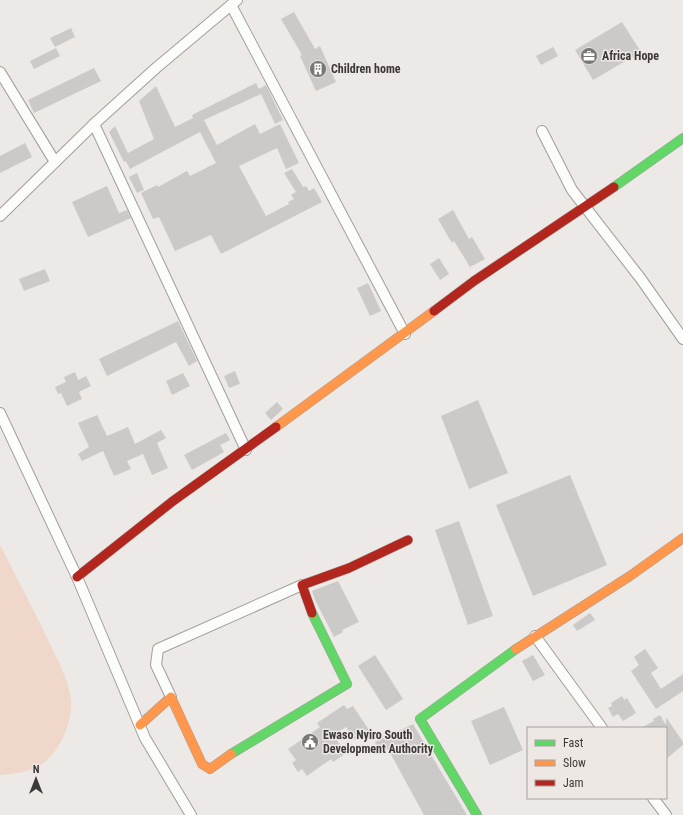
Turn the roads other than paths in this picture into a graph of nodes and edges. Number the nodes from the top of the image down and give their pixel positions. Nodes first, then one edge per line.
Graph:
1 (234, 2) edge
2 (0, 72) edge
3 (94, 124) junction
4 (542, 131) dead end
5 (683, 138) edge
6 (55, 162) junction
7 (584, 207) junction
8 (0, 216) edge
9 (404, 334) junction
10 (683, 338) edge
11 (0, 413) edge
12 (246, 450) junction
13 (683, 538) edge
14 (408, 540) dead end
15 (77, 577) junction
16 (302, 585) junction
17 (535, 636) junction
18 (171, 697) junction
19 (140, 725) junction
20 (601, 727) edge
21 (654, 799) edge
22 (192, 815) edge
23 (477, 815) edge
24 (666, 815) edge

1 - 3 street
1 - 9 street
2 - 6 street
3 - 6 street
3 - 12 street
4 - 7 street
5 - 7 street
6 - 8 street
7 - 9 street
7 - 10 street
9 - 12 street
11 - 15 street
12 - 15 street
13 - 17 street
14 - 16 street
15 - 19 street
16 - 18 street
16 - 18 street
17 - 20 street
17 - 23 street
18 - 19 street
19 - 22 street
21 - 24 street

